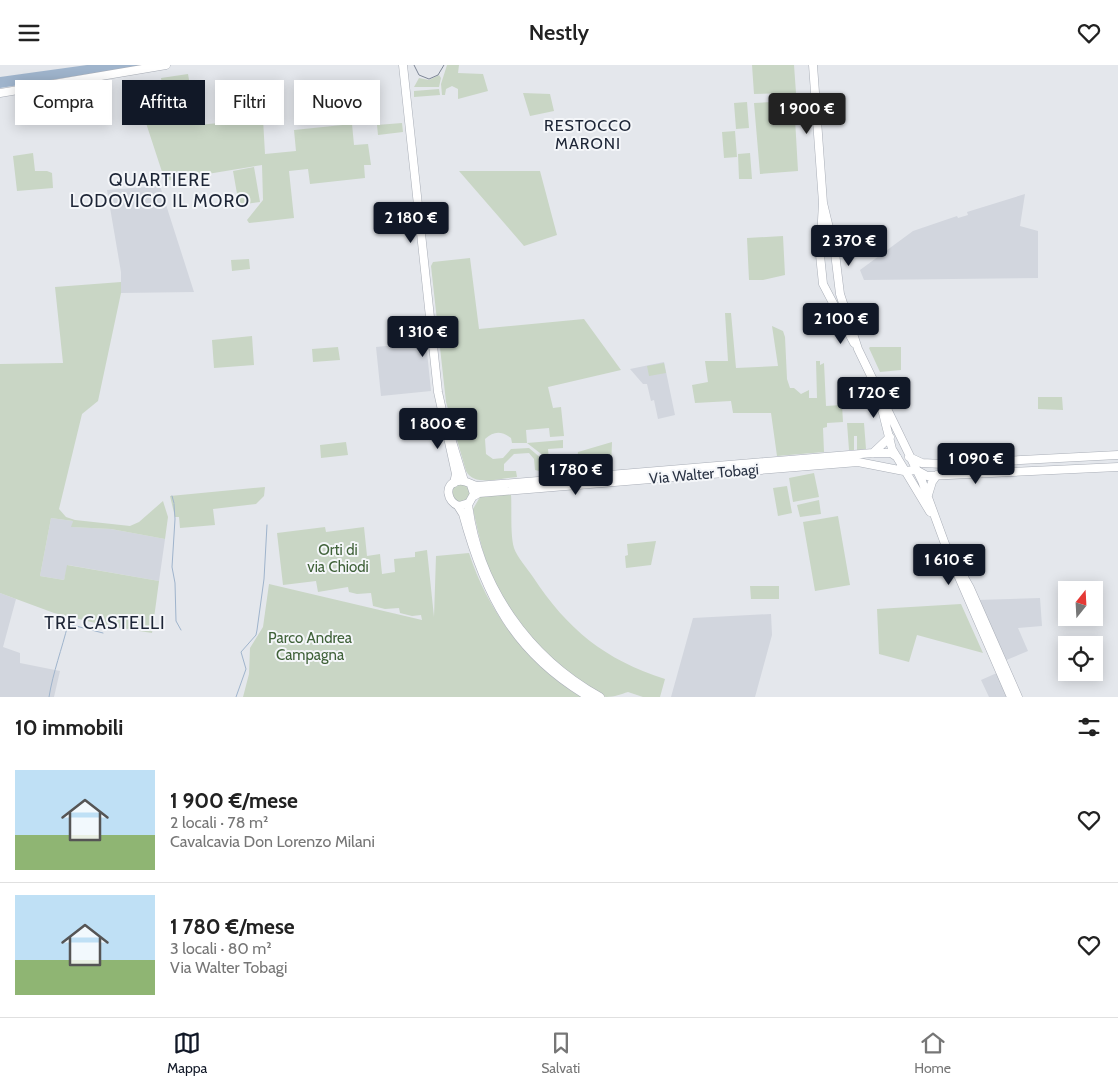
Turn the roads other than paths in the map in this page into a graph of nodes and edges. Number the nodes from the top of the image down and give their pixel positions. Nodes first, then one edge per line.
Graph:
1 (166, 65) edge
2 (402, 65) edge
3 (813, 65) edge
4 (0, 93) edge
5 (824, 203) junction
6 (823, 284) junction
7 (839, 284) junction
8 (840, 294) junction
9 (826, 295) junction
10 (858, 349) junction
11 (879, 396) junction
12 (443, 418) junction
13 (890, 437) junction
14 (873, 453) junction
15 (1118, 455) edge
16 (897, 457) junction
17 (911, 458) junction
18 (1118, 467) edge
19 (916, 470) junction
20 (904, 471) junction
21 (937, 475) junction
22 (454, 483) junction
23 (468, 483) junction
24 (928, 495) junction
25 (474, 496) junction
26 (468, 504) junction
27 (458, 506) junction
28 (934, 517) junction
29 (956, 565) junction
30 (589, 697) edge
31 (600, 697) edge
32 (1011, 697) edge
33 (1018, 697) edge

1 - 4 street
2 - 12 street
3 - 5 street
5 - 6 street
5 - 7 street
6 - 7 street
6 - 9 street
7 - 8 street
8 - 9 street
8 - 10 street
9 - 10 street
10 - 11 street
11 - 13 street
11 - 17 street
12 - 22 street
12 - 23 street
13 - 14 street
13 - 16 street
14 - 16 street, Via Walter Tobagi
14 - 23 street, Via Walter Tobagi
15 - 17 street, Via Walter Tobagi
16 - 17 street, Via Walter Tobagi
16 - 20 street
17 - 19 street
18 - 21 street, Via Walter Tobagi
19 - 20 street, Via Walter Tobagi
19 - 21 street, Via Walter Tobagi
19 - 24 street
20 - 25 street, Via Walter Tobagi
20 - 28 street
21 - 24 street
22 - 23 street, Via Walter Tobagi
22 - 27 street
23 - 25 street
24 - 28 street
25 - 26 street
26 - 27 street
26 - 31 street
27 - 30 street
28 - 29 street
29 - 32 street
29 - 33 street

